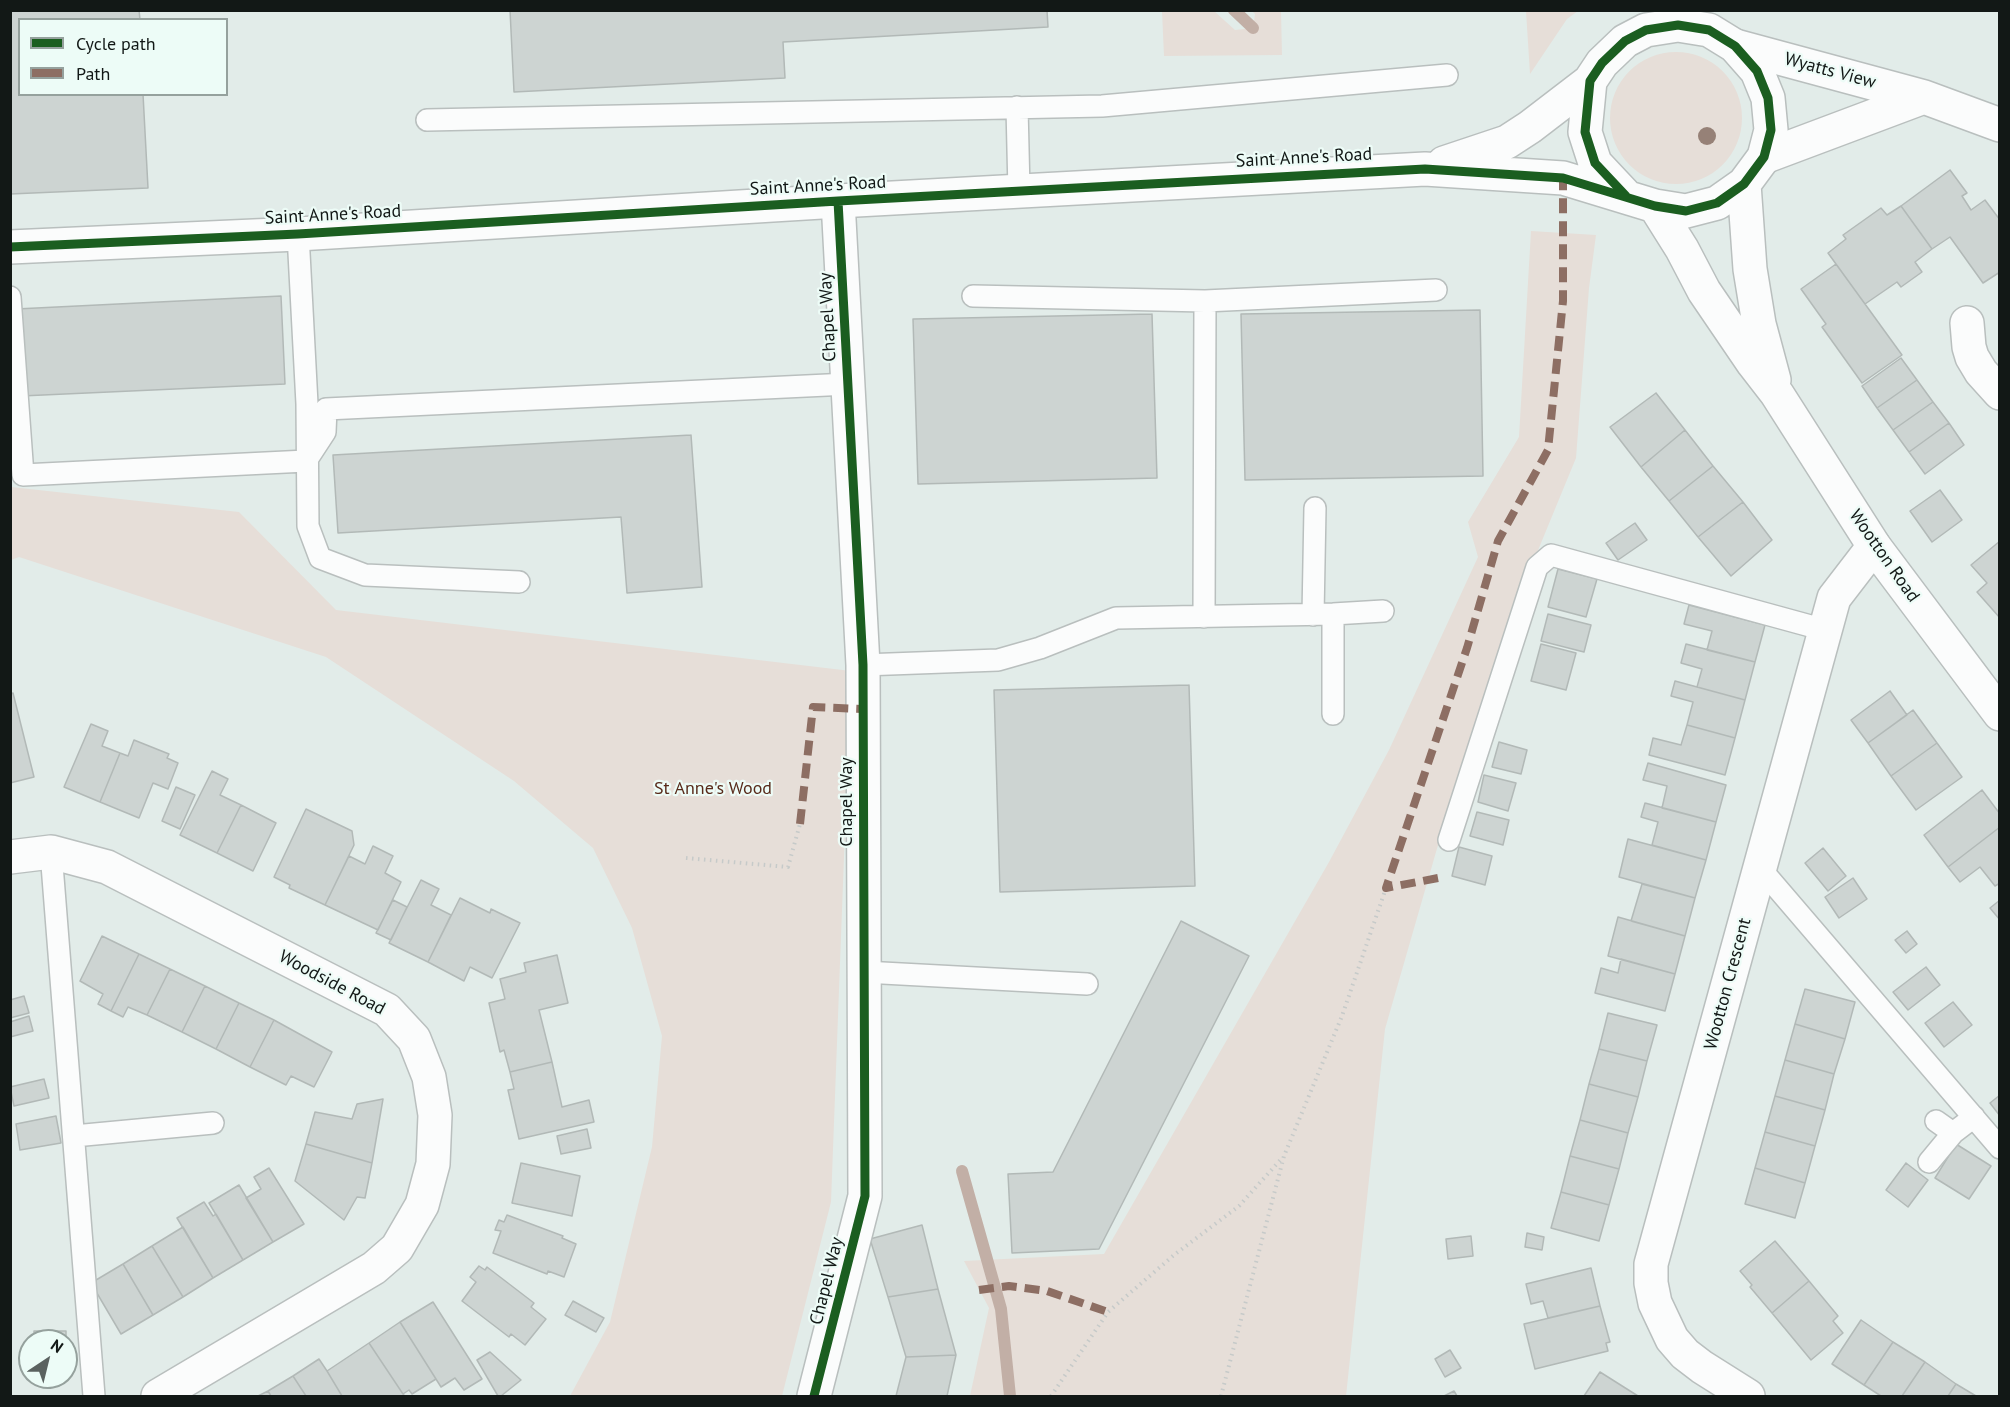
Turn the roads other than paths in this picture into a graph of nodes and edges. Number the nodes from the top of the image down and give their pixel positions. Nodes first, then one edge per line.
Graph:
1 (1735, 46) junction
2 (1447, 75) dead end
3 (1590, 81) junction
4 (1924, 97) junction
5 (1017, 107) junction
6 (426, 120) dead end
7 (2000, 124) edge
8 (1764, 157) junction
9 (1425, 169) junction
10 (1744, 184) junction
11 (1019, 191) junction
12 (838, 201) junction
13 (1640, 201) junction
14 (297, 234) junction
15 (10, 247) edge
16 (1436, 290) dead end
17 (973, 296) dead end
18 (10, 297) edge
19 (1205, 301) junction
20 (1967, 323) dead end
21 (848, 384) junction
22 (1777, 393) junction
23 (2000, 393) edge
24 (306, 461) junction
25 (1315, 508) dead end
26 (1874, 546) junction
27 (519, 582) dead end
28 (1383, 611) dead end
29 (1323, 615) junction
30 (1204, 617) junction
31 (1825, 630) junction
32 (863, 665) junction
33 (1333, 714) dead end
34 (2000, 714) edge
35 (1449, 840) dead end
36 (51, 852) junction
37 (10, 857) edge
38 (1760, 868) junction
39 (864, 972) junction
40 (1087, 984) dead end
41 (1974, 1117) junction
42 (213, 1123) dead end
43 (74, 1136) junction
44 (2000, 1148) edge
45 (1929, 1162) dead end
46 (94, 1396) edge
47 (158, 1396) edge
48 (814, 1396) edge
49 (1748, 1396) edge

1 - 3 street
1 - 4 street, Wyatts View
1 - 8 street
2 - 5 lane
3 - 9 street, Saint Anne's Road
3 - 13 street
4 - 7 street, Wyatts View
4 - 8 street, Wyatts View
5 - 6 lane
5 - 11 lane
8 - 10 street
9 - 11 street, Saint Anne's Road
9 - 13 street, Saint Anne's Road
10 - 13 street
10 - 22 street, Wootton Road
11 - 12 street, Saint Anne's Road
12 - 14 street, Saint Anne's Road
12 - 21 street, Chapel Way
13 - 22 street, Wootton Road
14 - 15 street, Saint Anne's Road
14 - 24 lane
16 - 19 lane
17 - 19 lane
18 - 24 lane
19 - 30 lane
20 - 23 street
21 - 24 lane
21 - 32 street, Chapel Way
22 - 26 street, Wootton Road
24 - 27 lane
25 - 29 lane
26 - 31 street, Wootton Crescent
26 - 34 street, Wootton Road
28 - 29 lane
29 - 30 lane
29 - 33 lane
30 - 32 lane
31 - 35 lane
31 - 38 street, Wootton Crescent
32 - 39 street, Chapel Way
36 - 37 street, Woodside Road
36 - 43 lane
36 - 47 street, Woodside Road
38 - 41 lane
38 - 49 street, Wootton Crescent
39 - 40 lane
39 - 48 street, Chapel Way
41 - 44 lane
41 - 45 lane
42 - 43 lane
43 - 46 lane

